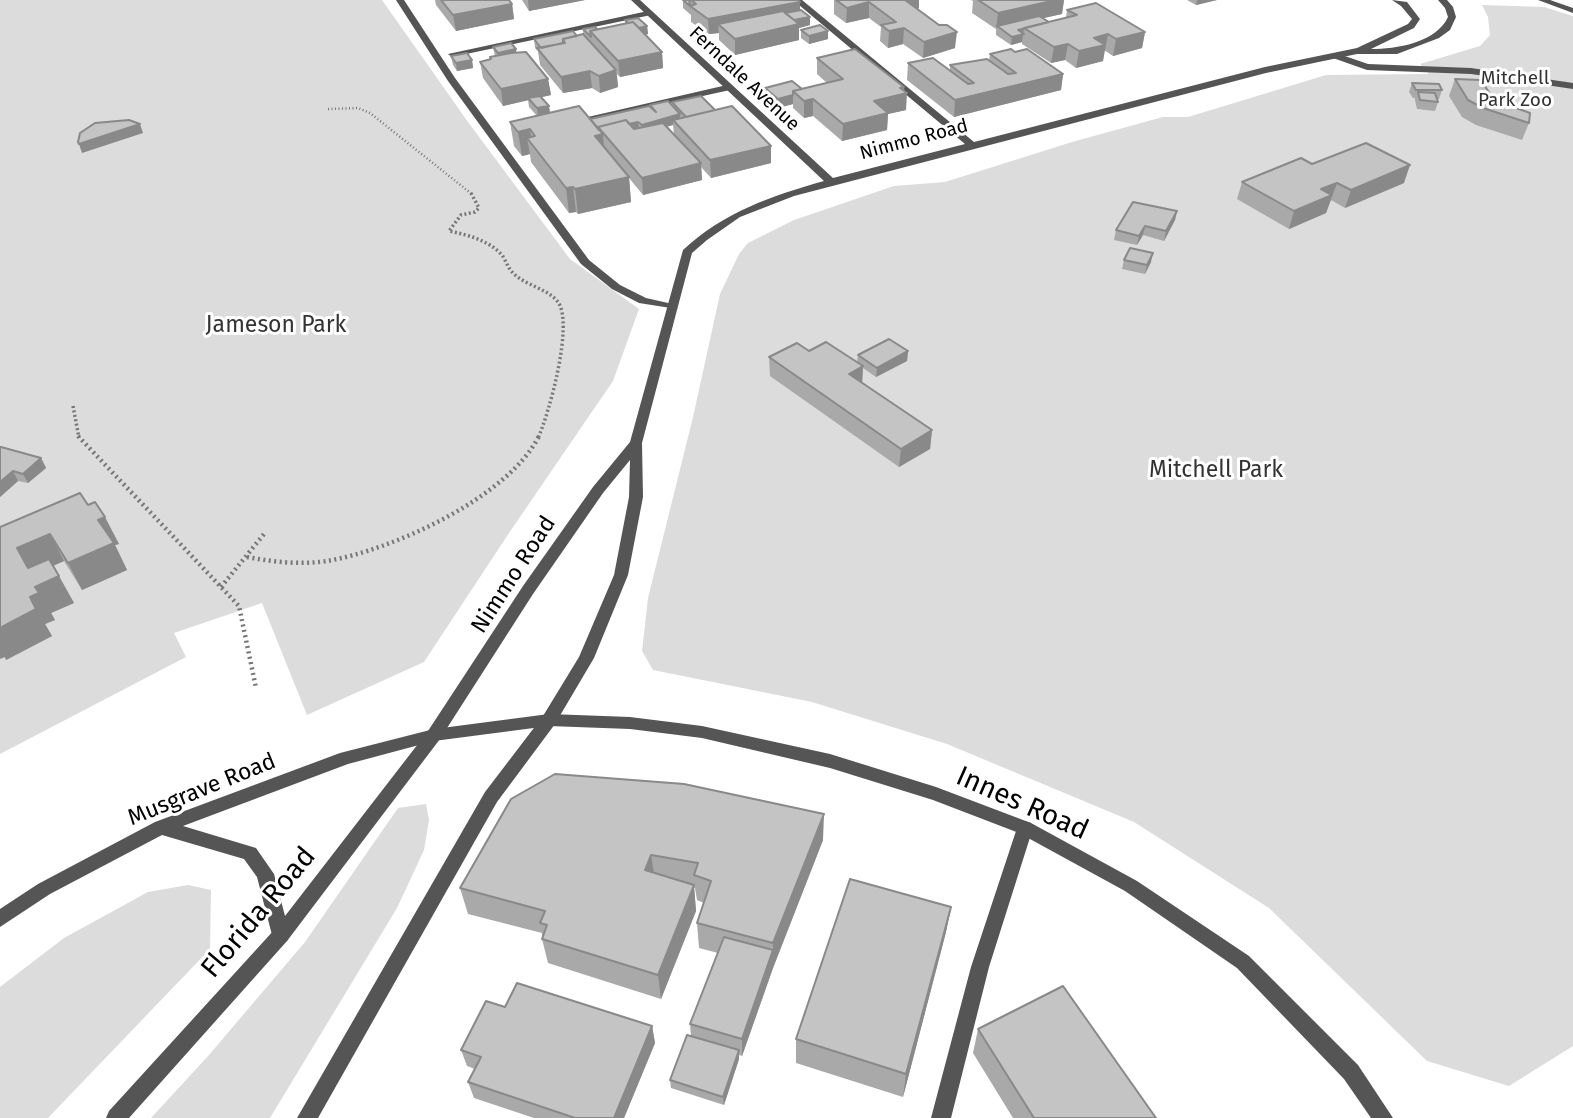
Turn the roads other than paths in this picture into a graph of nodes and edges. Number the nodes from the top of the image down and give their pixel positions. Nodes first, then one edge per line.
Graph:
1 (400, 0) edge
2 (635, 0) edge
3 (797, 0) edge
4 (1396, 0) edge
5 (1442, 0) edge
6 (1542, 0) edge
7 (1573, 11) edge
8 (648, 13) junction
9 (1357, 51) junction
10 (452, 54) edge
11 (1336, 56) junction
12 (1573, 86) edge
13 (727, 88) junction
14 (566, 124) edge
15 (972, 145) junction
16 (831, 182) junction
17 (673, 307) junction
18 (636, 443) junction
19 (549, 720) junction
20 (434, 735) junction
21 (161, 827) junction
22 (1025, 828) junction
23 (0, 919) edge
24 (281, 935) junction
25 (116, 1118) edge
26 (307, 1118) edge
27 (941, 1118) edge
28 (1383, 1118) edge

1 - 17 street
2 - 8 street, Ferndale Avenue
3 - 15 street
4 - 9 street
5 - 9 street
6 - 7 street
8 - 10 street
8 - 13 street, Ferndale Avenue
9 - 11 street, Nimmo Road
11 - 12 street
11 - 15 street, Nimmo Road
13 - 14 street
13 - 16 street, Ferndale Avenue
15 - 16 street, Nimmo Road
16 - 17 street, Nimmo Road
17 - 18 street, Nimmo Road
18 - 19 street, Nimmo Road
18 - 20 street, Nimmo Road
19 - 20 street, Innes Road
19 - 22 street, Innes Road
19 - 26 street
20 - 21 street, Musgrave Road
20 - 24 street, Florida Road
21 - 23 street, Musgrave Road
21 - 24 street
22 - 27 street
22 - 28 street, Innes Road
24 - 25 street, Florida Road

